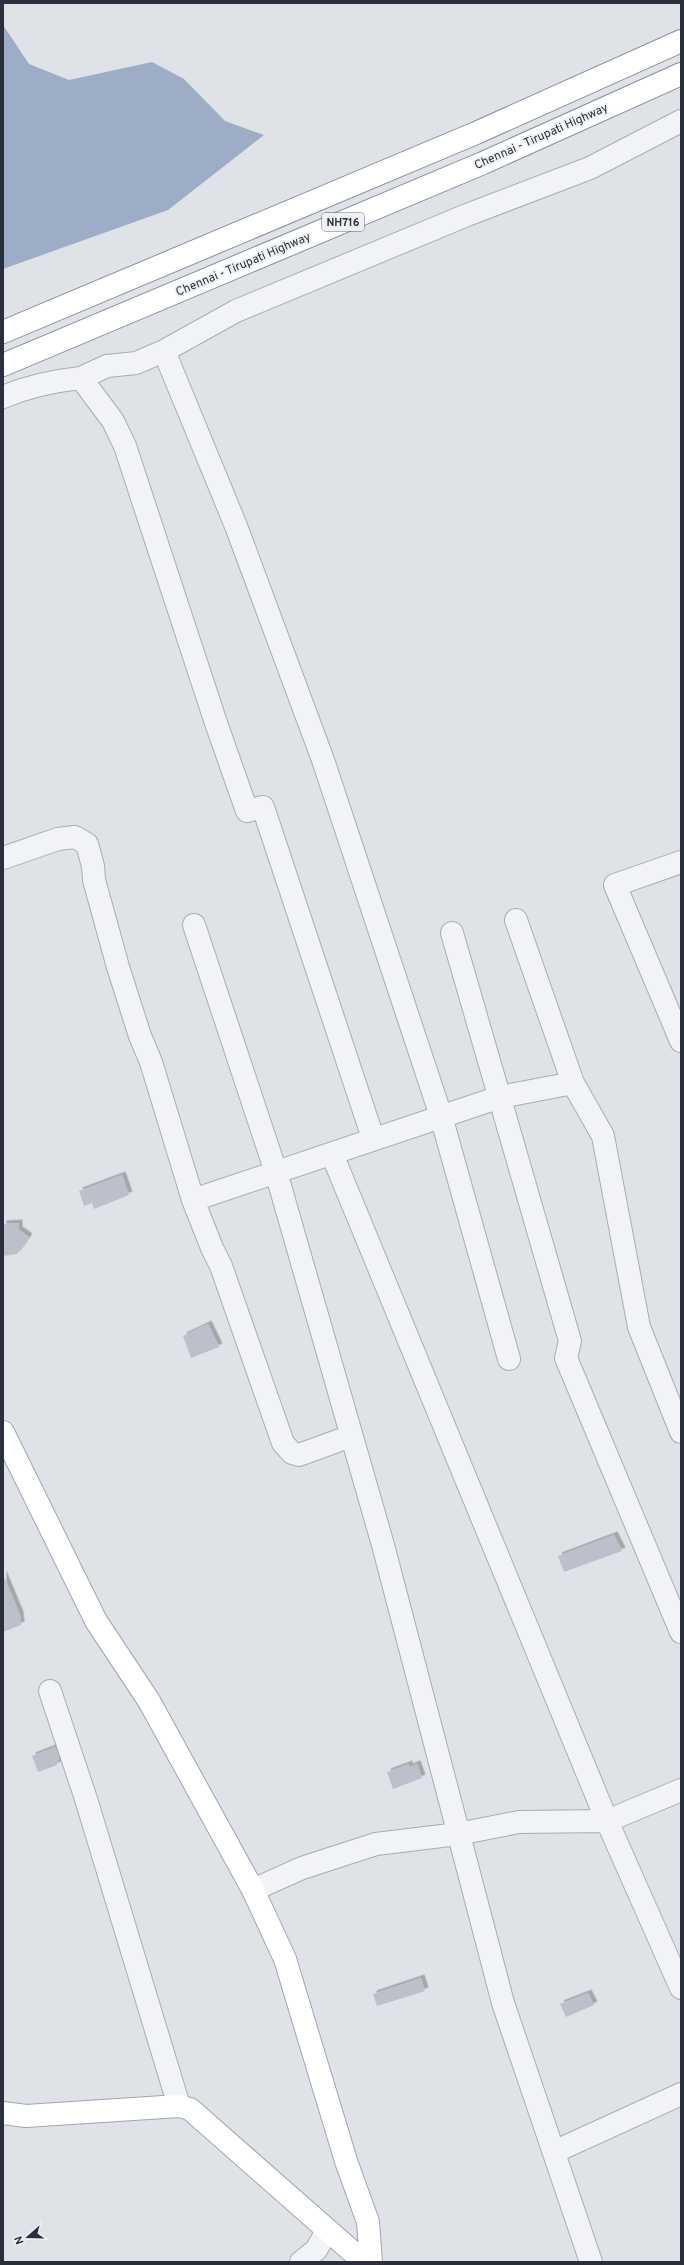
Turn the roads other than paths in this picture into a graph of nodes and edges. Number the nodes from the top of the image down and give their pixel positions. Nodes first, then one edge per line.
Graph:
1 (681, 41) edge
2 (681, 74) edge
3 (681, 121) edge
4 (3, 332) edge
5 (164, 351) junction
6 (3, 365) edge
7 (80, 378) junction
8 (3, 397) edge
9 (3, 858) edge
10 (681, 862) edge
11 (516, 920) dead end
12 (194, 925) dead end
13 (452, 933) dead end
14 (681, 1041) edge
15 (573, 1083) junction
16 (500, 1097) junction
17 (441, 1116) junction
18 (373, 1138) junction
19 (332, 1154) junction
20 (276, 1172) junction
21 (193, 1200) junction
22 (509, 1359) dead end
23 (3, 1432) edge
24 (681, 1432) edge
25 (351, 1436) junction
26 (681, 1632) edge
27 (50, 1691) dead end
28 (681, 1790) edge
29 (607, 1820) junction
30 (458, 1834) junction
31 (253, 1890) junction
32 (681, 1988) edge
33 (681, 2094) edge
34 (179, 2106) junction
35 (3, 2113) edge
36 (554, 2152) junction
37 (327, 2230) junction
38 (301, 2262) edge
39 (364, 2262) edge
40 (371, 2262) edge
41 (591, 2262) edge

1 - 4 main road, NH716
2 - 6 main road, Chennai - Tirupati Highway / NH716
3 - 5 street
5 - 7 street
5 - 17 street
7 - 8 street
7 - 18 street
9 - 21 street
10 - 14 street
11 - 15 street
12 - 20 street
13 - 16 street
15 - 16 street
15 - 24 street
16 - 17 street
16 - 26 street
17 - 18 street
17 - 22 street
18 - 19 street
19 - 20 street
19 - 29 street
20 - 21 street
20 - 25 street
21 - 25 street
23 - 31 main road
25 - 30 street
27 - 34 street
28 - 29 street
29 - 30 street
29 - 32 street
30 - 31 street
30 - 36 street
31 - 40 main road
33 - 36 street
34 - 35 main road
34 - 37 main road
36 - 41 street
37 - 38 street
37 - 39 main road

